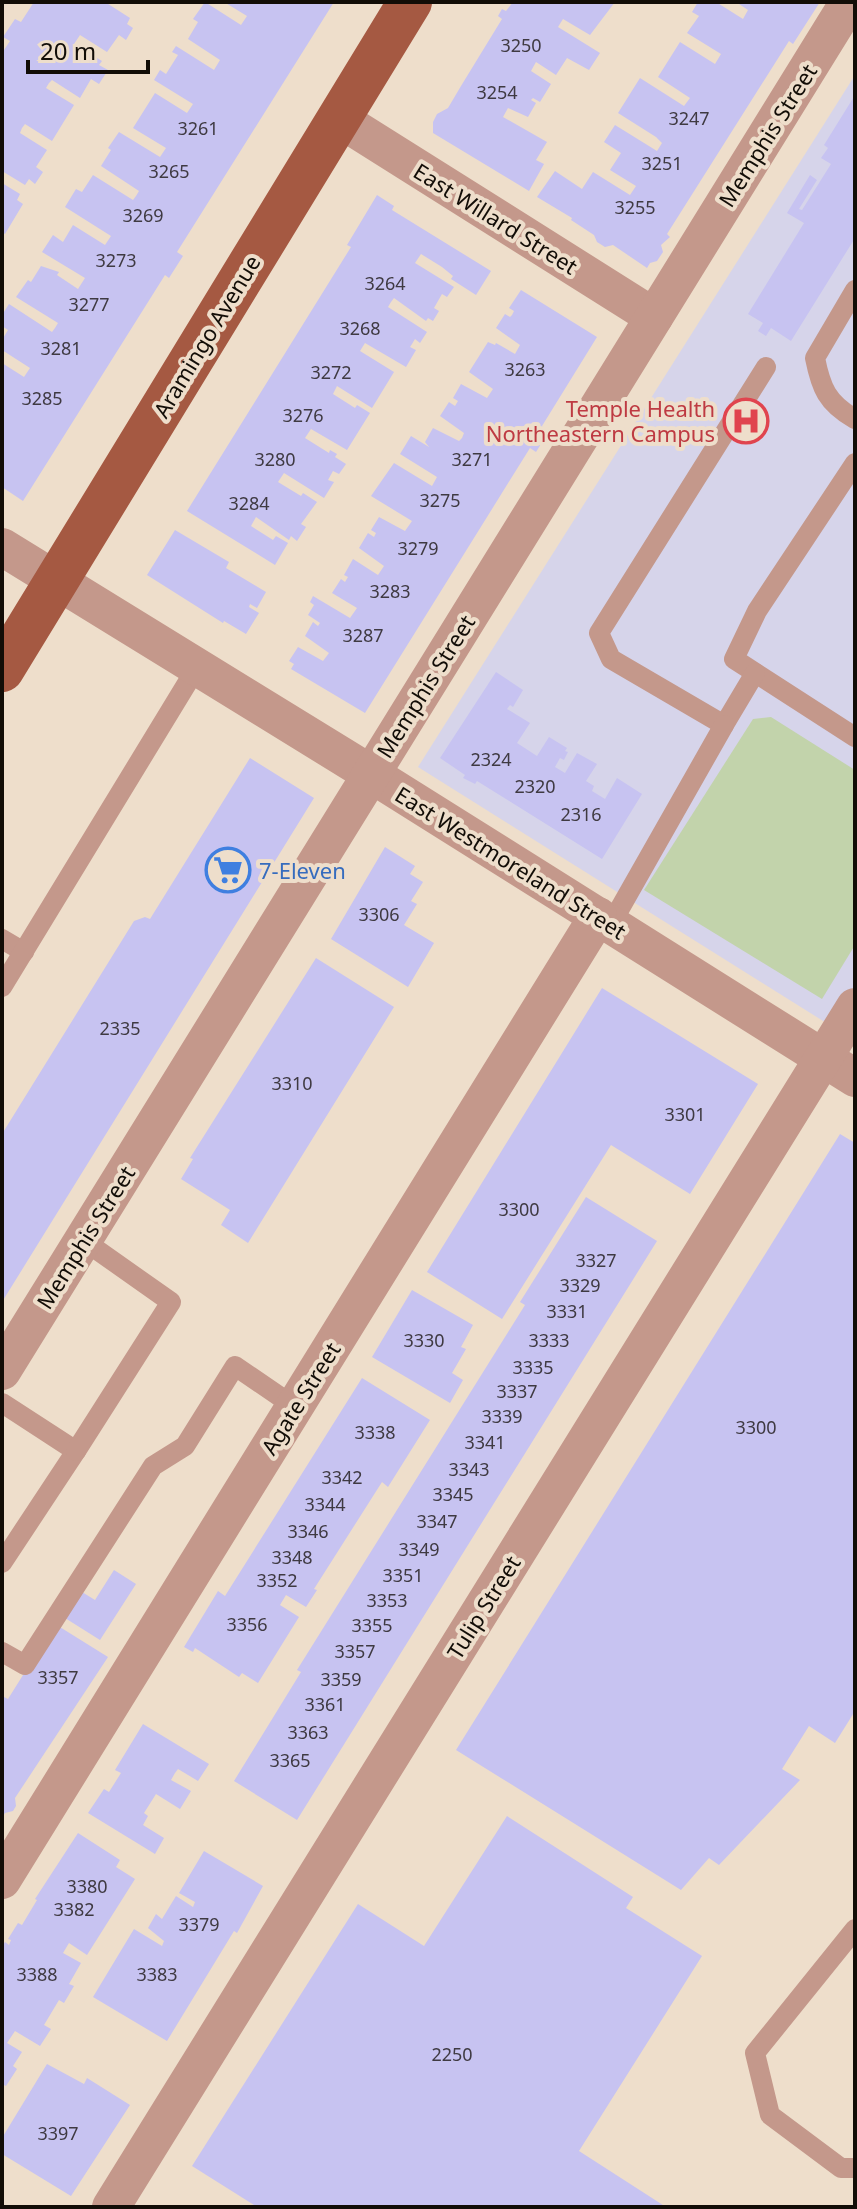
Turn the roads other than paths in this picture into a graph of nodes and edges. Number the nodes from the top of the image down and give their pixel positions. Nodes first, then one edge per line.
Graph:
1 (410, 2) edge
2 (852, 3) edge
3 (338, 118) junction
4 (855, 290) edge
5 (654, 317) junction
6 (766, 367) dead end
7 (855, 419) edge
8 (855, 463) edge
9 (2, 547) edge
10 (57, 582) junction
11 (197, 667) junction
12 (2, 670) edge
13 (755, 673) junction
14 (724, 725) junction
15 (855, 737) edge
16 (371, 774) junction
17 (604, 920) junction
18 (2, 939) edge
19 (24, 952) junction
20 (2, 987) edge
21 (855, 1007) edge
22 (839, 1068) edge
23 (83, 1240) junction
24 (2, 1371) edge
25 (2, 1403) edge
26 (295, 1407) junction
27 (76, 1451) junction
28 (2, 1563) edge
29 (2, 1652) edge
30 (2, 1880) edge
31 (855, 1929) edge
32 (855, 2168) edge
33 (111, 2207) edge

1 - 3 main road, Aramingo Avenue
2 - 5 street, Memphis Street
3 - 5 street, East Willard Street
3 - 10 main road, Aramingo Avenue
4 - 7 lane
5 - 16 street, Memphis Street
6 - 14 lane
8 - 13 lane
9 - 10 street, East Westmoreland Street
10 - 11 street, East Westmoreland Street
10 - 12 main road, Aramingo Avenue
11 - 16 street, East Westmoreland Street
11 - 19 lane
13 - 14 lane
13 - 15 lane
14 - 17 lane
16 - 17 street, East Westmoreland Street
16 - 23 street, Memphis Street
17 - 22 street, East Westmoreland Street
17 - 26 street, Agate Street
18 - 19 lane
19 - 20 lane
21 - 22 street, Tulip Street
22 - 33 street, Tulip Street
23 - 24 street, Memphis Street
23 - 27 lane
25 - 27 lane
26 - 29 lane
26 - 30 street, Agate Street
27 - 28 lane
31 - 32 lane

